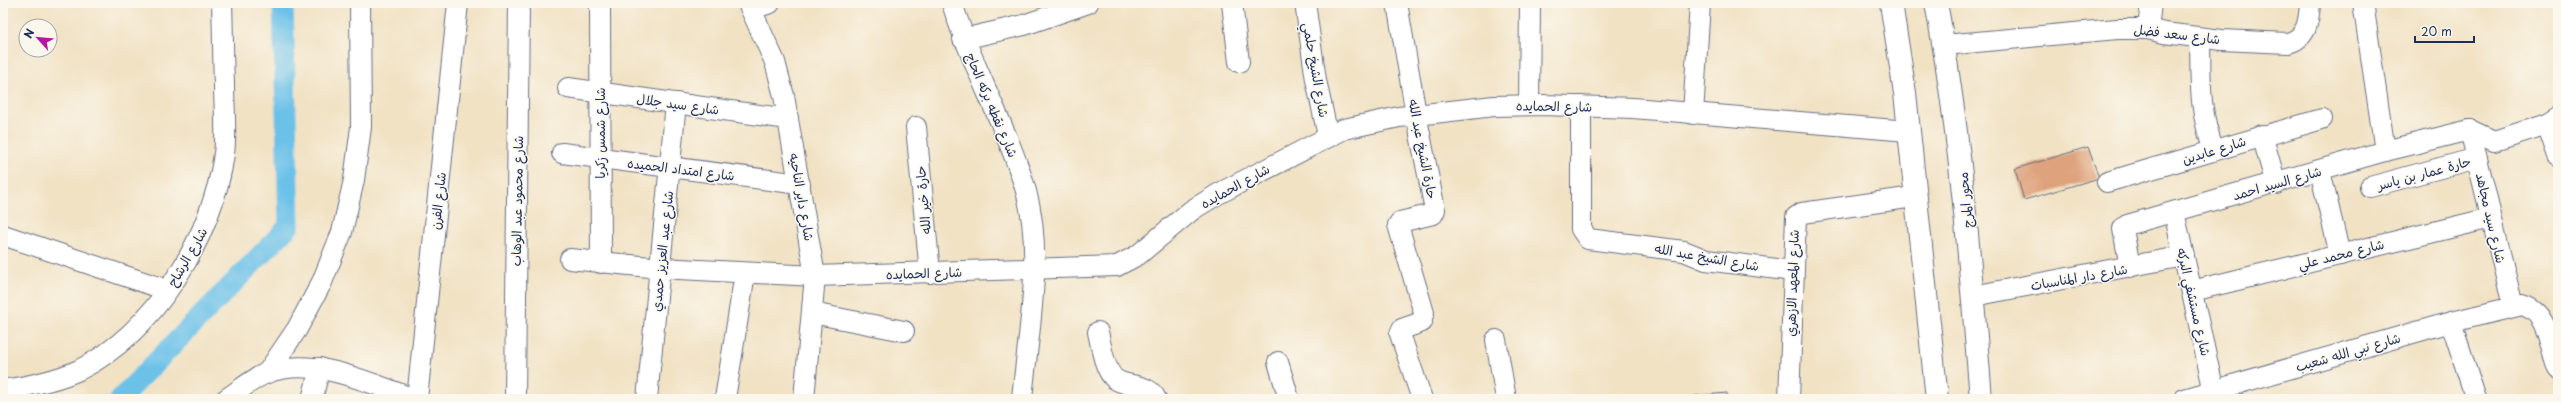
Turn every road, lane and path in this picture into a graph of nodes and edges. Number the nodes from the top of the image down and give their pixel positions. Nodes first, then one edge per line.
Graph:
1 (222, 3) edge
2 (360, 3) edge
3 (458, 3) edge
4 (519, 3) edge
5 (600, 3) edge
6 (952, 3) edge
7 (1088, 3) edge
8 (1232, 3) edge
9 (1305, 3) edge
10 (1397, 3) edge
11 (1530, 3) edge
12 (1700, 3) edge
13 (1891, 3) edge
14 (1936, 3) edge
15 (2151, 3) edge
16 (2310, 3) edge
17 (2363, 3) edge
18 (757, 5) edge
19 (2148, 29) junction
20 (963, 38) junction
21 (2200, 38) junction
22 (1944, 45) junction
23 (1239, 62) dead end
24 (568, 88) dead end
25 (600, 93) junction
26 (676, 103) junction
27 (1528, 105) junction
28 (1581, 106) junction
29 (1416, 114) junction
30 (1694, 114) junction
31 (788, 119) junction
32 (2322, 119) dead end
33 (2552, 120) edge
34 (916, 126) dead end
35 (2470, 130) junction
36 (1908, 131) junction
37 (2262, 135) junction
38 (1328, 136) junction
39 (2214, 150) junction
40 (2385, 151) junction
41 (562, 153) dead end
42 (2558, 156) edge
43 (600, 158) junction
44 (2477, 158) junction
45 (670, 168) junction
46 (2320, 171) junction
47 (2107, 182) dead end
48 (800, 184) junction
49 (2276, 184) junction
50 (2370, 187) dead end
51 (1914, 197) junction
52 (2174, 212) junction
53 (2491, 218) junction
54 (3, 235) edge
55 (2340, 255) junction
56 (2184, 256) junction
57 (570, 259) dead end
58 (601, 262) junction
59 (2130, 267) junction
60 (660, 268) junction
61 (1034, 270) junction
62 (1793, 271) junction
63 (744, 272) junction
64 (930, 273) junction
65 (816, 276) junction
66 (167, 290) junction
67 (2192, 291) junction
68 (1973, 296) junction
69 (2513, 306) junction
70 (812, 313) junction
71 (2451, 322) junction
72 (904, 331) dead end
73 (1098, 332) dead end
74 (1496, 340) dead end
75 (1278, 362) dead end
76 (320, 368) junction
77 (2558, 369) edge
78 (267, 373) junction
79 (3, 390) edge
80 (2214, 392) junction
81 (226, 399) edge
82 (312, 399) edge
83 (416, 399) edge
84 (515, 399) edge
85 (647, 399) edge
86 (725, 399) edge
87 (804, 399) edge
88 (1022, 399) edge
89 (1156, 399) edge
90 (1289, 399) edge
91 (1422, 399) edge
92 (1506, 399) edge
93 (1789, 399) edge
94 (1937, 399) edge
95 (1981, 399) edge
96 (2184, 399) edge
97 (2476, 399) edge

1 - 66 street, شارع الرشاح
2 - 78 street
3 - 83 street, شارع الفرن
4 - 84 street, شارع محمود عبد الوهاب
5 - 25 street, شارع شمس زكريا
6 - 20 street, شارع نقطه بركه الحاج
7 - 20 street
8 - 23 street
9 - 38 street, شارع الشيخ حلمي
10 - 29 street, حارة الشيخ عبد الله
11 - 27 street
12 - 30 street
13 - 36 main road
14 - 22 main road, محور المرج
15 - 19 street
16 - 21 street, شارع سعد فضل
17 - 40 street
18 - 31 street, شارع داير الناحيه
19 - 21 street, شارع سعد فضل
19 - 22 street, شارع سعد فضل
20 - 61 street, شارع نقطه بركه الحاج
21 - 39 street
22 - 68 main road, محور المرج
24 - 25 street, شارع سيد جلال
25 - 26 street, شارع سيد جلال
25 - 43 street, شارع شمس زكريا
26 - 31 street, شارع سيد جلال
26 - 45 street, شارع عبد العزيز حمدي
27 - 28 street, شارع الحمايده
27 - 29 street, شارع الحمايده
28 - 30 street, شارع الحمايده
28 - 62 street, شارع الشيخ عبد الله
29 - 38 street, شارع الحمايده
29 - 91 street, حارة الشيخ عبد الله
30 - 36 street, شارع الحمايده
31 - 48 street, شارع داير الناحيه
32 - 37 street, شارع عابدين
33 - 35 street
33 - 42 street
34 - 64 street, حارة خير الله
35 - 40 street, شارع السيد احمد
35 - 44 street, شارع سيد مجاهد
36 - 51 main road
37 - 39 street, شارع عابدين
37 - 49 street
38 - 61 street, شارع الحمايده
39 - 47 street, شارع عابدين
40 - 46 street, شارع السيد احمد
41 - 43 street, شارع امتداد الحميده
43 - 45 street, شارع امتداد الحميده
43 - 58 street, شارع شمس زكريا
44 - 50 street, حارة عمار بن ياسر
44 - 53 street, شارع سيد مجاهد
45 - 48 street, شارع امتداد الحميده
45 - 60 street, شارع عبد العزيز حمدي
46 - 49 street, شارع السيد احمد
46 - 55 street
48 - 65 street, شارع داير الناحيه
49 - 52 street, شارع السيد احمد
51 - 62 street, شارع المعهد الازهري
51 - 94 main road
52 - 56 street, شارع مستشفي البركه
52 - 59 street, شارع السيد احمد
53 - 55 street, شارع محمد علي
53 - 69 street, شارع سيد مجاهد
54 - 66 street
55 - 67 street, شارع محمد علي
56 - 59 street, شارع دار المناسبات
56 - 67 street, شارع مستشفي البركه
57 - 58 street, شارع الحمايده
58 - 60 street, شارع الحمايده
59 - 68 street, شارع دار المناسبات
60 - 63 street, شارع الحمايده
60 - 85 street, شارع عبد العزيز حمدي
61 - 64 street, شارع الحمايده
61 - 88 street, شارع نقطه بركه الحاج
62 - 93 street, شارع المعهد الازهري
63 - 65 street, شارع الحمايده
63 - 86 street
64 - 65 street, شارع الحمايده
65 - 70 street, شارع داير الناحيه
66 - 79 street, شارع الرشاح
67 - 80 street, شارع مستشفي البركه
68 - 95 main road, محور المرج
69 - 71 street, شارع نبي الله شعيب
69 - 77 street
70 - 72 street
70 - 87 street, شارع داير الناحيه
71 - 80 street, شارع نبي الله شعيب
71 - 97 street
73 - 89 street
74 - 92 street
75 - 90 street
76 - 78 street
76 - 82 street
76 - 83 street
78 - 81 street
80 - 96 street, شارع نبي الله شعيب

